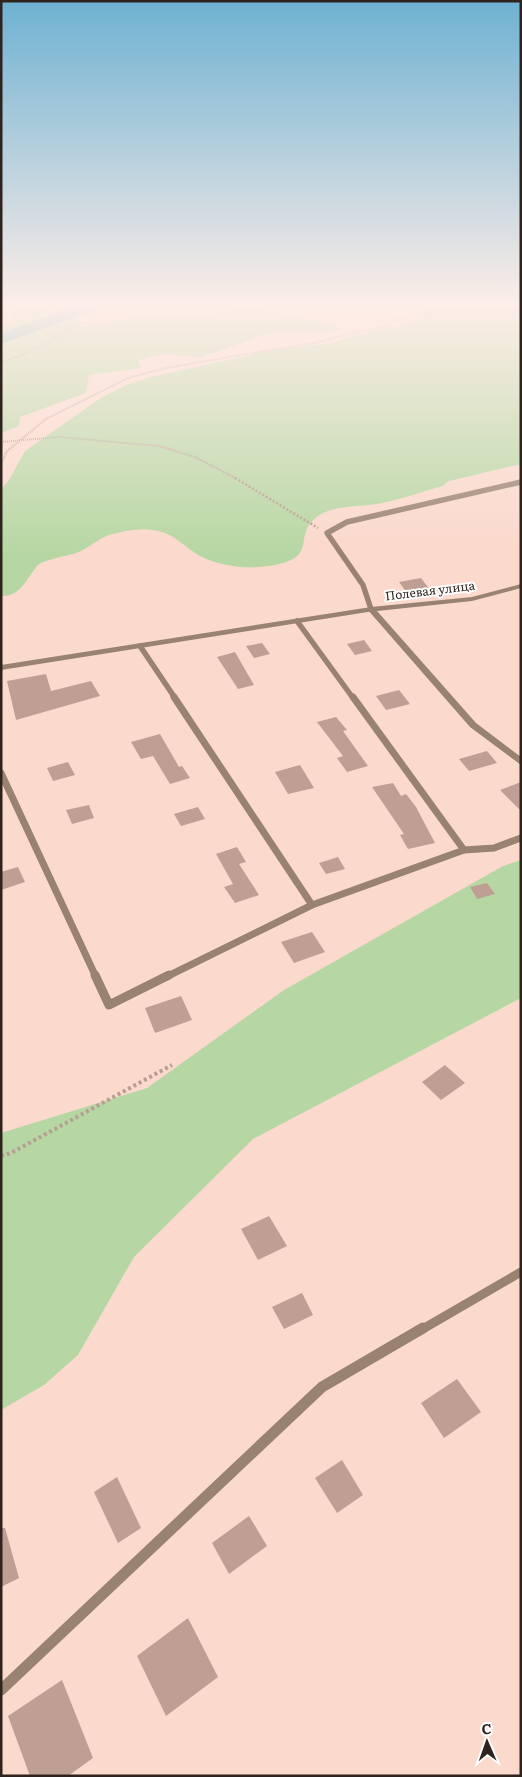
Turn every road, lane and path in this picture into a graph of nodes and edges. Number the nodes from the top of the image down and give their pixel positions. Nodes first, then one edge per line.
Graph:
1 (106, 389) edge
2 (1, 442) edge
3 (17, 442) junction
4 (1, 464) edge
5 (521, 482) edge
6 (327, 533) junction
7 (521, 586) edge
8 (372, 609) junction
9 (296, 621) junction
10 (140, 646) junction
11 (1, 668) edge
12 (521, 762) edge
13 (1, 773) edge
14 (521, 838) edge
15 (464, 850) junction
16 (312, 905) junction
17 (172, 1065) dead end
18 (1, 1156) edge
19 (521, 1272) edge
20 (1, 1690) edge

1 - 3 path
2 - 3 path
3 - 4 path
3 - 6 path
5 - 6 lane
6 - 8 lane
7 - 8 street, Полевая улица
8 - 9 street, Полевая улица
8 - 12 street
9 - 10 street, Полевая улица
9 - 15 lane
10 - 11 street, Полевая улица
10 - 16 lane
13 - 16 lane
14 - 15 lane
15 - 16 lane
17 - 18 path
19 - 20 lane

